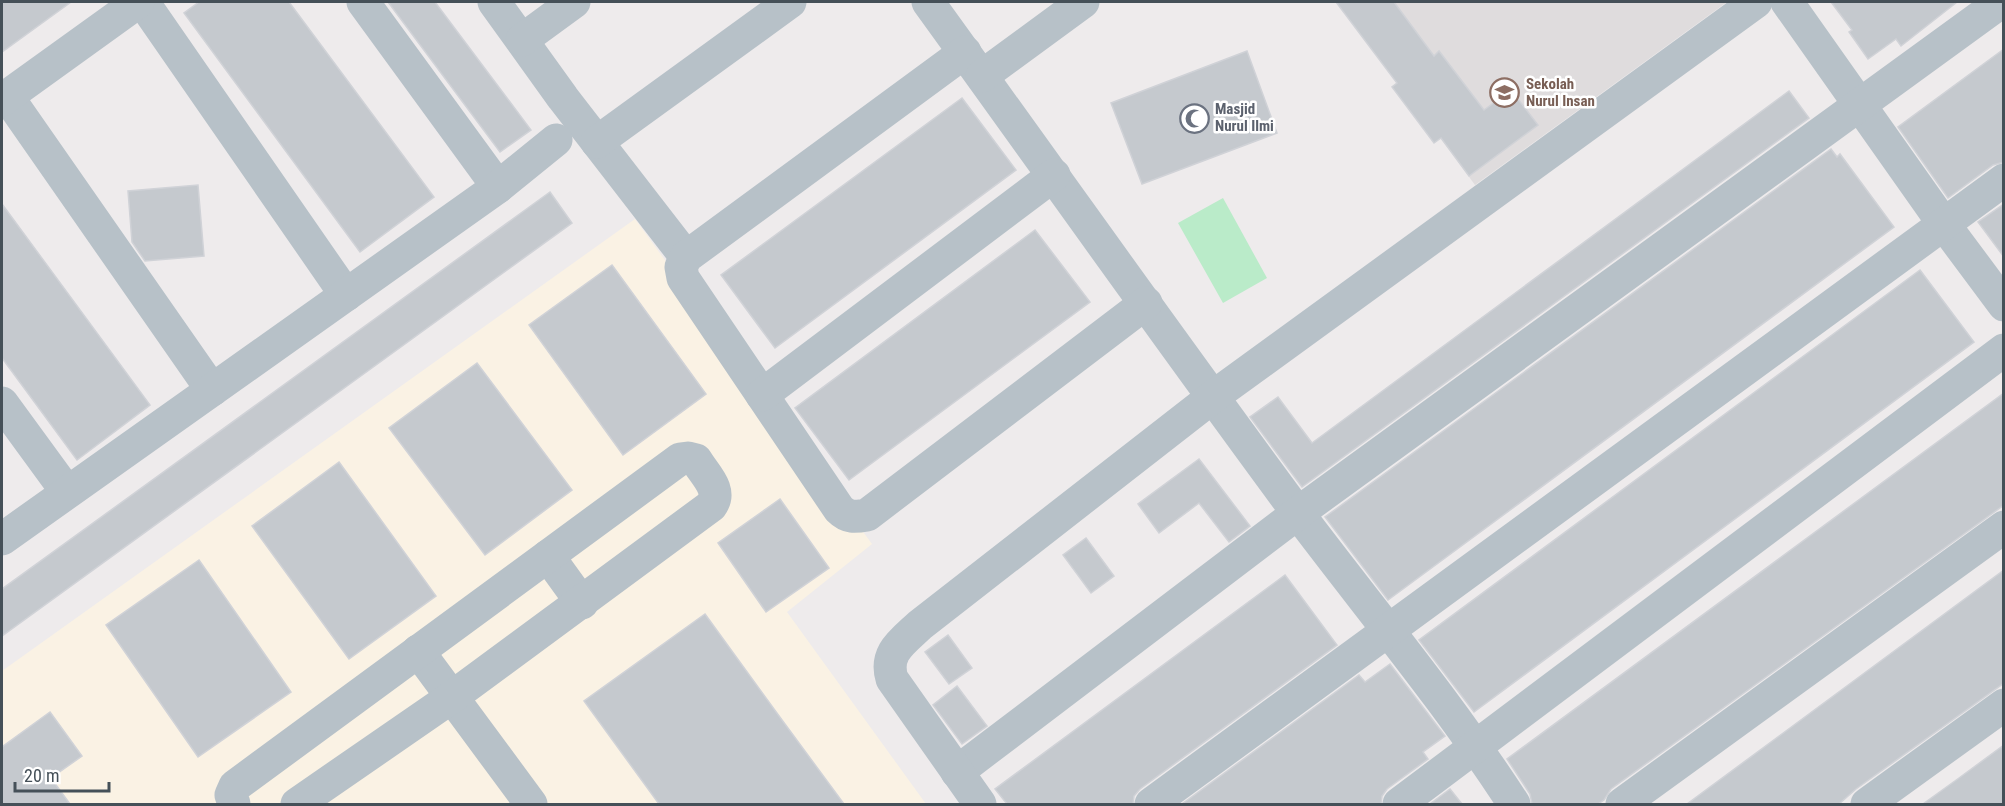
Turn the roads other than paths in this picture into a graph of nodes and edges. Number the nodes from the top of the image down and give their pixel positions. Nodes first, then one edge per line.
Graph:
1 (138, 2) edge
2 (143, 2) edge
3 (363, 2) edge
4 (494, 2) edge
5 (574, 2) edge
6 (790, 2) edge
7 (928, 2) edge
8 (1083, 2) edge
9 (1756, 2) edge
10 (1787, 2) edge
11 (2001, 2) edge
12 (522, 40) junction
13 (973, 64) junction
14 (4, 98) edge
15 (1860, 104) junction
16 (556, 140) dead end
17 (597, 142) junction
18 (1054, 175) junction
19 (2004, 180) edge
20 (498, 187) junction
21 (1943, 223) junction
22 (686, 258) junction
23 (346, 295) junction
24 (1146, 303) junction
25 (2004, 305) edge
26 (2004, 350) edge
27 (212, 390) junction
28 (762, 395) junction
29 (1214, 396) junction
30 (2, 403) edge
31 (66, 492) junction
32 (1298, 513) junction
33 (2004, 527) edge
34 (2, 539) edge
35 (549, 556) junction
36 (582, 603) junction
37 (1388, 629) junction
38 (418, 651) junction
39 (452, 697) junction
40 (2004, 705) edge
41 (1477, 747) junction
42 (957, 772) junction
43 (234, 804) edge
44 (297, 804) edge
45 (531, 804) edge
46 (980, 804) edge
47 (1151, 804) edge
48 (1399, 804) edge
49 (1514, 804) edge
50 (1622, 804) edge
51 (1867, 804) edge

1 - 14 street
2 - 23 street
3 - 20 street
4 - 12 street
5 - 12 street
6 - 17 street
7 - 13 street
8 - 13 street
9 - 29 street
10 - 15 street
11 - 15 street
12 - 17 street
13 - 18 street
13 - 22 street
14 - 27 street
15 - 21 street
15 - 32 street
16 - 20 street
17 - 22 street
18 - 24 street
18 - 28 street
19 - 21 street
20 - 23 street
21 - 25 street
21 - 37 street
22 - 28 street
23 - 27 street
24 - 28 street
24 - 29 street
26 - 41 street
27 - 31 street
29 - 32 street
29 - 42 street
30 - 31 street
31 - 34 street
32 - 37 street
32 - 42 street
33 - 50 street
35 - 36 street
35 - 36 street
35 - 38 street
36 - 39 street
37 - 41 street
37 - 47 street
38 - 39 street
38 - 43 street
39 - 44 street
39 - 45 street
40 - 51 street
41 - 48 street
41 - 49 street
42 - 46 street

